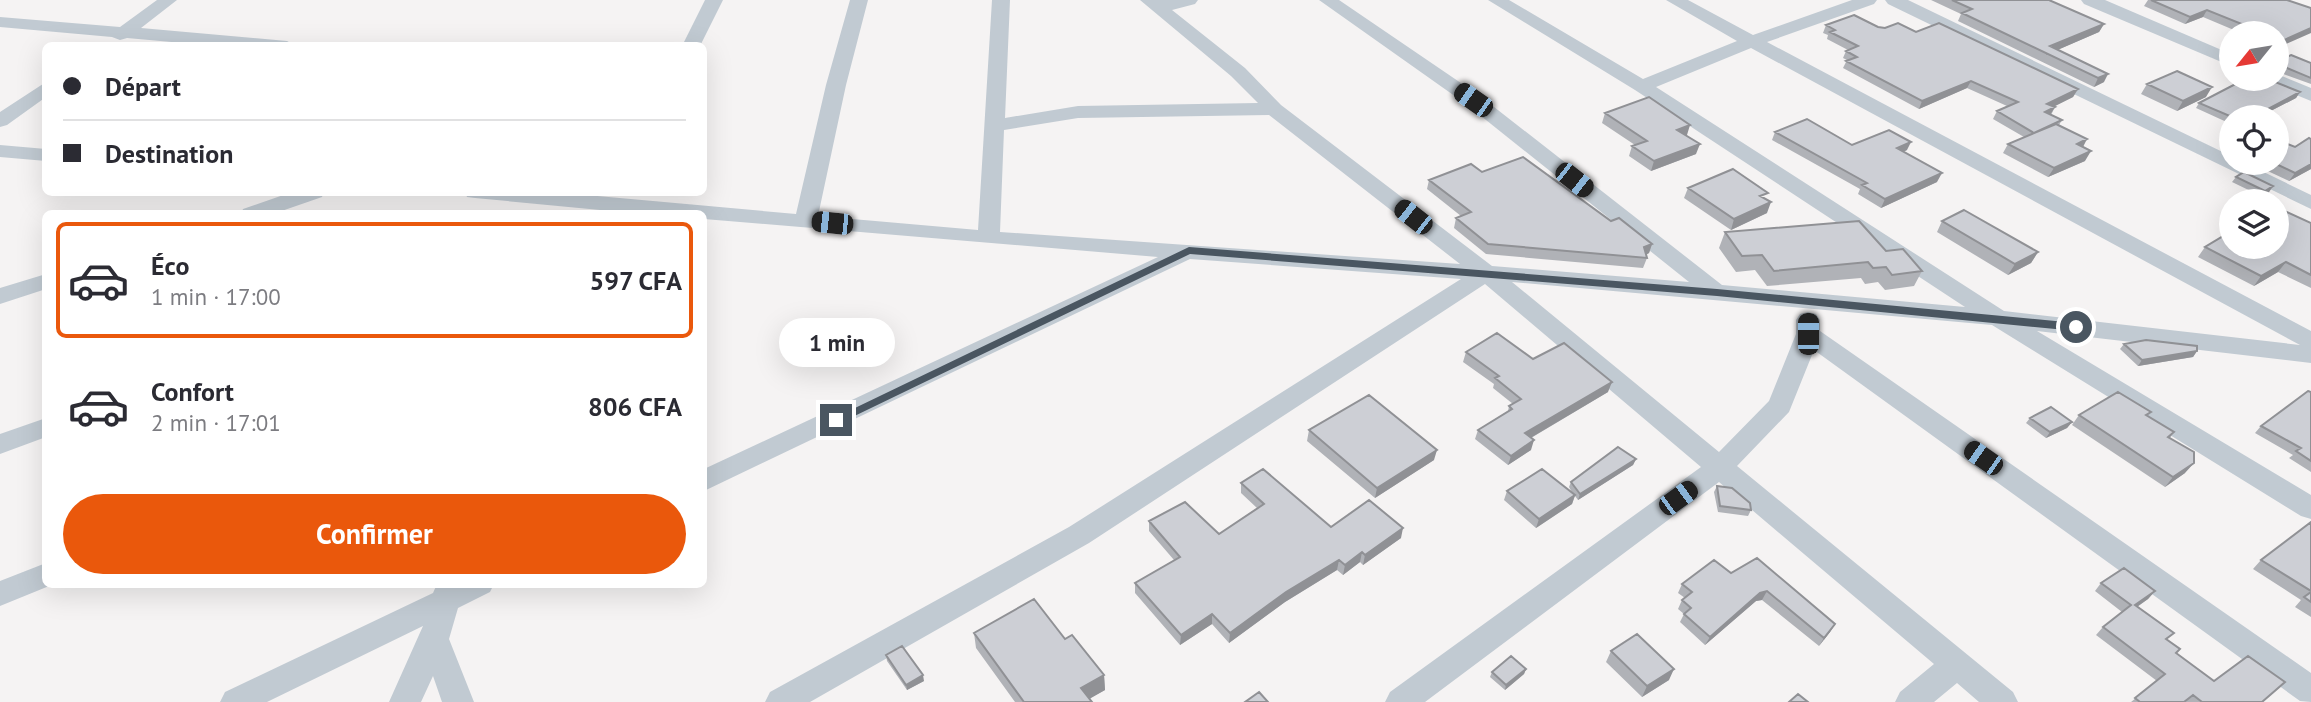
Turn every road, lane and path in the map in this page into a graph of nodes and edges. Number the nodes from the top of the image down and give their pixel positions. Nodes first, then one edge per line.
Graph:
1 (168, 0) edge
2 (714, 0) edge
3 (859, 0) edge
4 (1001, 0) edge
5 (1189, 0) edge
6 (1328, 0) edge
7 (1497, 0) edge
8 (1675, 0) edge
9 (1868, 0) edge
10 (1894, 0) edge
11 (2090, 0) edge
12 (1154, 4) edge
13 (0, 22) edge
14 (124, 32) junction
15 (1753, 41) junction
16 (110, 42) edge
17 (240, 42) edge
18 (693, 42) edge
19 (2219, 56) edge
20 (2289, 85) edge
21 (1642, 86) junction
22 (42, 91) edge
23 (2311, 95) edge
24 (1274, 109) junction
25 (0, 121) edge
26 (996, 125) junction
27 (0, 151) edge
28 (42, 155) edge
29 (303, 196) edge
30 (525, 196) edge
31 (2311, 203) edge
32 (624, 204) edge
33 (262, 210) edge
34 (692, 210) edge
35 (707, 211) edge
36 (806, 220) junction
37 (989, 238) junction
38 (1189, 251) junction
39 (1486, 272) junction
40 (42, 282) edge
41 (1717, 292) junction
42 (0, 296) edge
43 (1808, 302) junction
44 (1997, 318) junction
45 (1808, 334) junction
46 (2311, 341) edge
47 (2311, 355) edge
48 (42, 428) edge
49 (0, 444) edge
50 (1721, 466) junction
51 (707, 480) edge
52 (2311, 508) edge
53 (42, 577) edge
54 (466, 588) edge
55 (448, 593) edge
56 (0, 594) edge
57 (434, 639) junction
58 (1956, 665) junction
59 (2311, 691) edge
60 (236, 702) edge
61 (405, 702) edge
62 (458, 702) edge
63 (781, 702) edge
64 (1401, 702) edge
65 (1912, 702) edge
66 (2002, 702) edge

1 - 14 street
2 - 18 street
3 - 36 street
4 - 26 street
5 - 12 street
6 - 41 street
7 - 21 street
8 - 15 street
9 - 15 street
10 - 31 street
11 - 19 street
12 - 24 street
13 - 14 street
14 - 16 street
14 - 17 street
15 - 21 street
15 - 46 street
20 - 23 street
21 - 44 street
22 - 25 street
24 - 26 street
24 - 39 street
26 - 37 street
27 - 28 street
29 - 33 street
30 - 32 street
32 - 34 street
35 - 36 street
36 - 37 street
37 - 38 street
38 - 39 street
38 - 51 street
39 - 41 street
39 - 50 street
39 - 63 street
40 - 42 street
41 - 43 street
43 - 44 street
43 - 45 street
44 - 47 street
44 - 52 street
45 - 50 street
45 - 59 street
48 - 49 street
50 - 58 street
50 - 64 street
53 - 56 street
54 - 55 street
55 - 57 street
55 - 60 street
57 - 61 street
57 - 62 street
58 - 65 street
58 - 66 street

